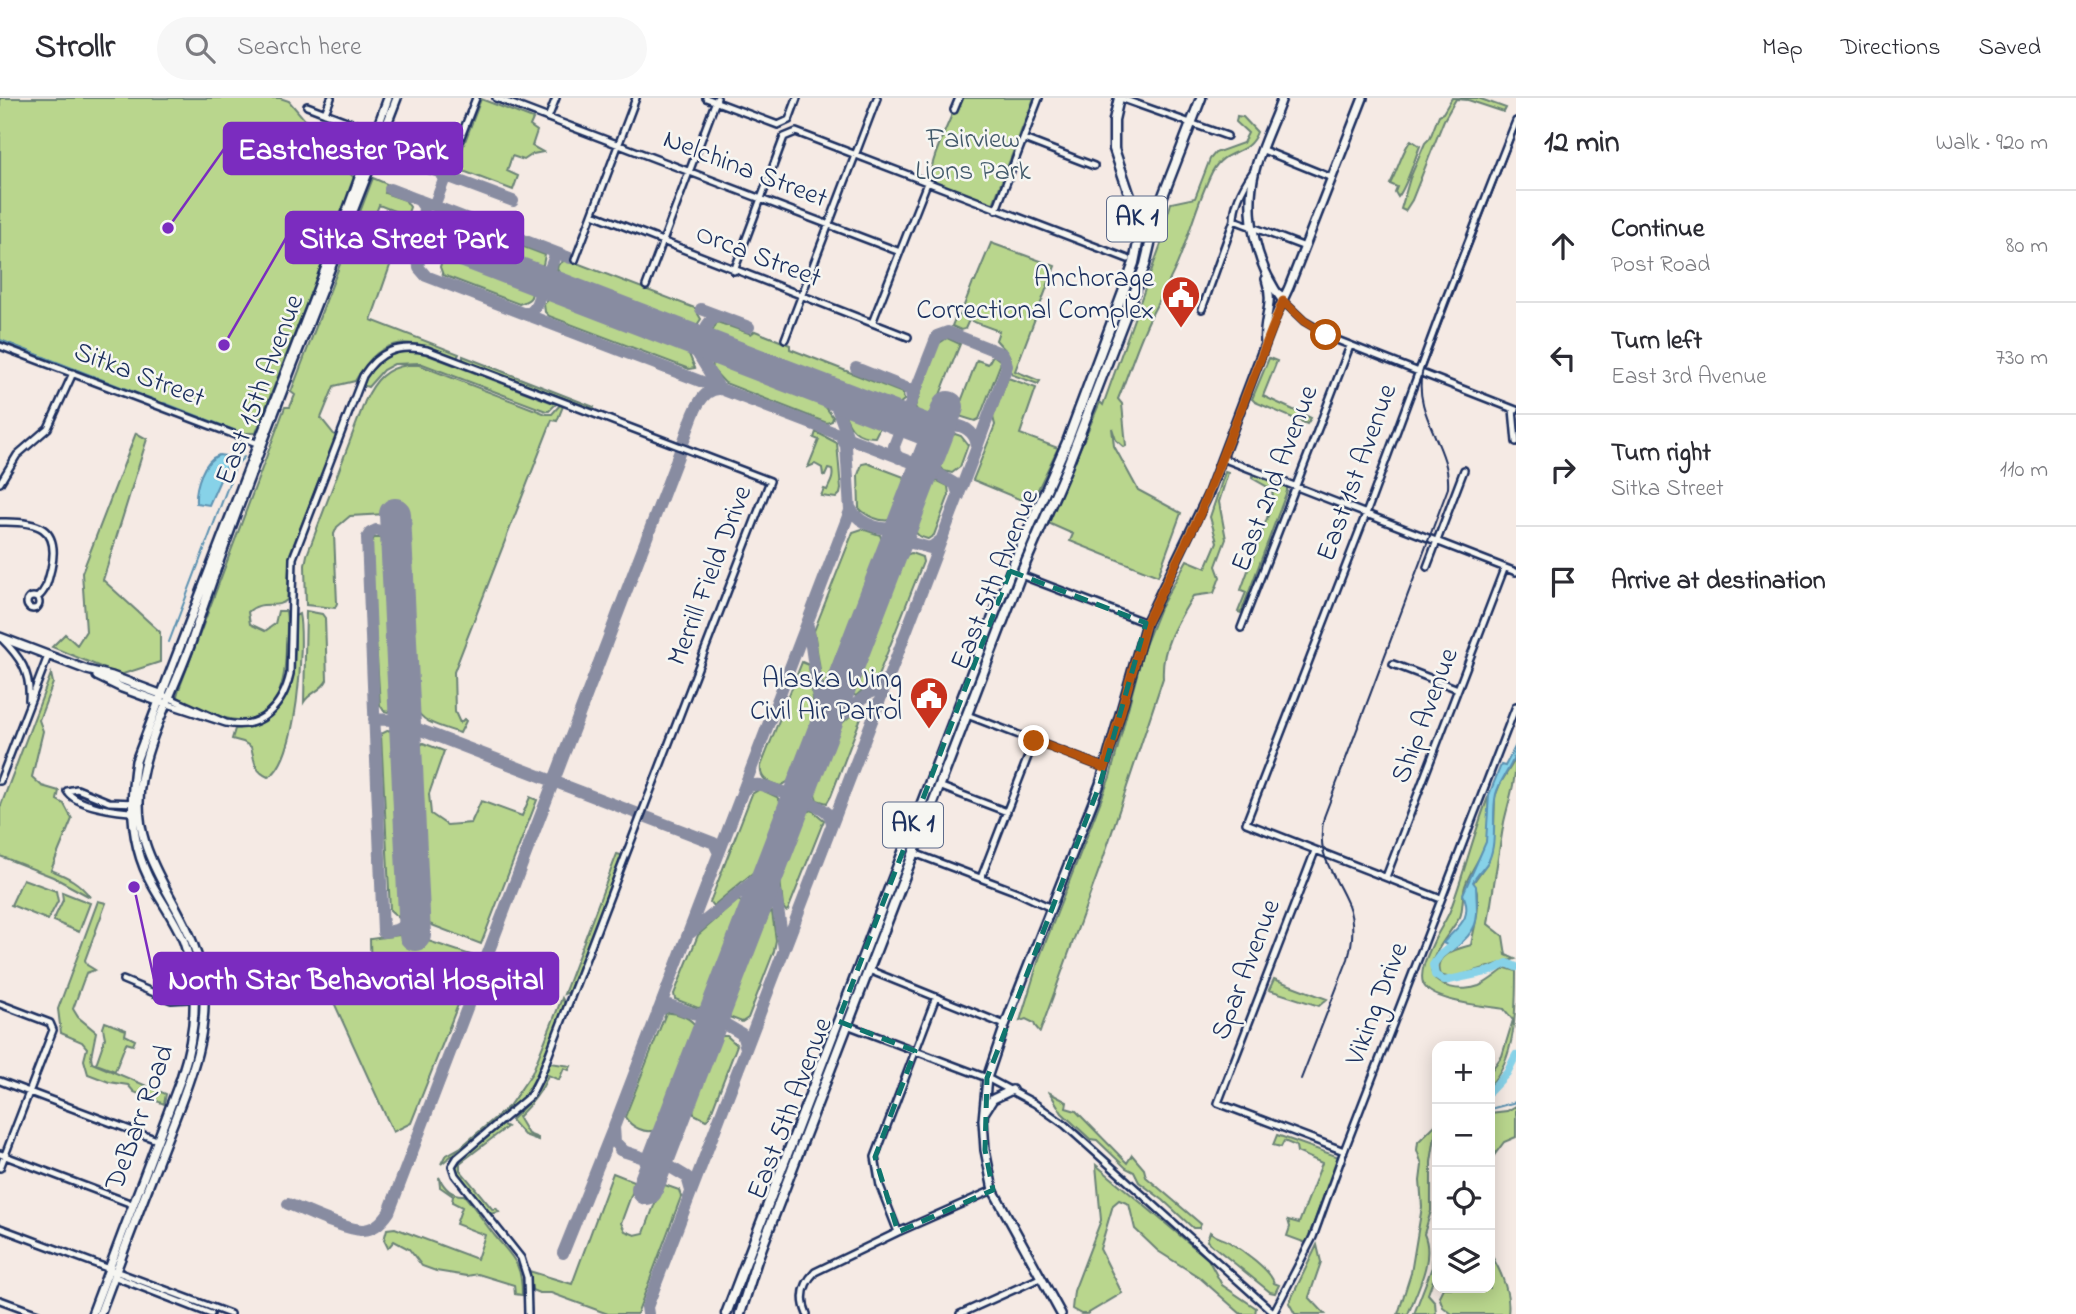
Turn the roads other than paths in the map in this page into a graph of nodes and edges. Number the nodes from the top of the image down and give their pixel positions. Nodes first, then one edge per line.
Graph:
1 (331, 98) edge
2 (387, 98) edge
3 (397, 98) edge
4 (476, 98) edge
5 (496, 98) edge
6 (556, 98) edge
7 (636, 98) edge
8 (706, 98) edge
9 (797, 98) edge
10 (877, 98) edge
11 (959, 98) edge
12 (1039, 98) edge
13 (1120, 98) edge
14 (1201, 98) edge
15 (1282, 98) edge
16 (1363, 98) edge
17 (716, 100) edge
18 (307, 106) dead end
19 (954, 110) dead end
20 (325, 113) junction
21 (548, 118) junction
22 (344, 120) junction
23 (1516, 121) edge
24 (1192, 123) junction
25 (375, 132) junction
26 (1227, 136) dead end
27 (1024, 139) junction
28 (397, 141) dead end
29 (619, 145) junction
30 (358, 150) dead end
31 (1263, 150) junction
32 (855, 156) junction
33 (1094, 166) dead end
34 (1255, 169) junction
35 (688, 171) junction
36 (1332, 178) junction
37 (927, 183) junction
38 (762, 199) junction
39 (996, 210) junction
40 (593, 214) junction
41 (1234, 220) junction
42 (828, 225) junction
43 (1253, 228) junction
44 (662, 243) junction
45 (1305, 247) junction
46 (900, 252) junction
47 (1128, 259) dead end
48 (575, 260) dead end
49 (734, 271) junction
50 (646, 286) dead end
51 (801, 296) junction
52 (1283, 301) junction
53 (1202, 309) dead end
54 (872, 323) junction
55 (908, 337) dead end
56 (785, 339) dead end
57 (1265, 344) junction
58 (0, 346) edge
59 (1350, 346) junction
60 (1418, 371) junction
61 (73, 373) junction
62 (1515, 410) edge
63 (1516, 442) edge
64 (260, 445) junction
65 (1222, 458) junction
66 (1464, 470) dead end
67 (0, 483) edge
68 (1295, 487) junction
69 (1366, 514) junction
70 (0, 522) edge
71 (1437, 541) junction
72 (1427, 567) dead end
73 (1504, 569) junction
74 (1010, 571) junction
75 (1516, 572) edge
76 (1021, 575) junction
77 (37, 598) dead end
78 (1146, 623) junction
79 (1241, 628) dead end
80 (0, 637) edge
81 (48, 656) junction
82 (1393, 664) dead end
83 (1458, 689) junction
84 (158, 697) junction
85 (169, 701) junction
86 (29, 706) junction
87 (1516, 706) edge
88 (967, 715) junction
89 (1034, 741) junction
90 (1105, 768) junction
91 (0, 781) edge
92 (939, 786) junction
93 (136, 803) junction
94 (136, 812) junction
95 (1007, 812) junction
96 (1315, 851) junction
97 (914, 853) junction
98 (1386, 877) junction
99 (981, 878) junction
100 (1441, 899) junction
101 (1051, 908) junction
102 (869, 970) junction
103 (123, 980) dead end
104 (204, 994) junction
105 (194, 996) junction
106 (936, 997) junction
107 (0, 1004) edge
108 (838, 1021) junction
109 (847, 1025) junction
110 (1005, 1025) junction
111 (915, 1051) junction
112 (987, 1078) junction
113 (0, 1080) edge
114 (1012, 1090) junction
115 (29, 1092) junction
116 (984, 1114) junction
117 (157, 1140) junction
118 (1344, 1151) junction
119 (2, 1155) edge
120 (0, 1168) edge
121 (993, 1190) junction
122 (132, 1204) junction
123 (0, 1228) edge
124 (898, 1232) junction
125 (113, 1273) junction
126 (1040, 1278) junction
127 (0, 1300) edge
128 (38, 1314) edge
129 (92, 1314) edge
130 (100, 1314) edge
131 (211, 1314) edge
132 (230, 1314) edge
133 (528, 1314) edge
134 (726, 1314) edge
135 (740, 1314) edge
136 (807, 1314) edge
137 (960, 1314) edge
138 (1061, 1314) edge
139 (1274, 1314) edge

1 - 20 street
2 - 25 main road, East 15th Avenue
3 - 64 main road, East 15th Avenue
4 - 28 street
5 - 21 street, Nelchina Street
6 - 21 street
7 - 29 street
8 - 17 street
9 - 17 street
10 - 32 street
11 - 19 street
12 - 27 street
13 - 24 street
13 - 74 highway, East 5th Avenue / AK 1
14 - 24 highway, East 5th Avenue / AK 1
15 - 31 main road
16 - 36 main road
17 - 35 street
18 - 20 street
20 - 22 street
21 - 29 street, Nelchina Street
22 - 25 street
22 - 30 street
23 - 60 street, East 1st Avenue
24 - 26 street
24 - 76 highway, East 5th Avenue / AK 1
25 - 64 main road, East 15th Avenue
27 - 33 street
27 - 39 street
29 - 35 street, Nelchina Street
29 - 40 street
31 - 34 main road
31 - 36 street
32 - 37 street
32 - 38 street
32 - 42 street
34 - 41 street
34 - 43 main road
35 - 38 street, Nelchina Street
35 - 44 street
36 - 45 main road
37 - 39 street
37 - 46 street
38 - 42 street, Nelchina Street
38 - 49 street
39 - 47 street
40 - 44 street, Orca Street
40 - 48 street
41 - 43 street
41 - 53 street
42 - 46 street, Nelchina Street
42 - 51 street
43 - 45 street
43 - 52 main road
43 - 57 main road
44 - 49 street, Orca Street
44 - 50 street
45 - 52 main road
46 - 54 street
49 - 51 street, Orca Street
51 - 54 street, Orca Street
51 - 56 street
52 - 57 main road
52 - 59 street
54 - 55 street, Orca Street
57 - 65 main road
58 - 61 street, Sitka Street
59 - 60 street
59 - 68 street, East 2nd Avenue
60 - 62 street
60 - 69 street, East 1st Avenue
61 - 64 street, Sitka Street
61 - 67 street
62 - 63 street
64 - 84 main road, East 15th Avenue
64 - 85 main road, East 15th Avenue
65 - 68 street
65 - 78 main road
66 - 71 street
68 - 69 street
68 - 79 street, East 2nd Avenue
69 - 71 street
69 - 96 street, East 1st Avenue
70 - 77 street
71 - 72 street
71 - 73 street
73 - 75 street
73 - 83 street, Ship Avenue
74 - 76 street
74 - 108 highway, East 5th Avenue / AK 1
76 - 78 street
76 - 88 highway, East 5th Avenue / AK 1
78 - 90 main road
80 - 81 main road
80 - 86 street
81 - 84 main road
81 - 86 street
82 - 83 street
83 - 98 street, Ship Avenue
84 - 85 main road
84 - 93 main road, DeBarr Road
85 - 93 main road, DeBarr Road
85 - 133 street, Merrill Field Drive
86 - 91 street
87 - 100 street, Viking Drive
88 - 89 street
88 - 92 highway, East 5th Avenue / AK 1
89 - 90 street
89 - 95 street
90 - 101 main road
92 - 95 street
92 - 97 highway, East 5th Avenue / AK 1
93 - 94 main road, DeBarr Road
93 - 94 street
94 - 104 main road, DeBarr Road
94 - 105 main road, DeBarr Road
95 - 99 street
96 - 98 street
96 - 118 street, Spar Avenue
97 - 99 street
97 - 102 highway, East 5th Avenue / AK 1
98 - 100 street
99 - 101 street
100 - 118 street, Viking Drive
101 - 110 main road
102 - 106 street
102 - 109 highway, East 5th Avenue / AK 1
103 - 105 street
104 - 105 street
104 - 125 main road, DeBarr Road
105 - 117 main road, DeBarr Road
106 - 110 street
106 - 111 street
107 - 115 street
108 - 109 street
108 - 134 highway, East 5th Avenue / AK 1
109 - 111 street
109 - 135 highway, East 5th Avenue / AK 1
110 - 112 main road
111 - 112 street
111 - 124 street
112 - 114 street
112 - 116 main road
113 - 115 street
114 - 116 main road
114 - 139 street
115 - 117 street
115 - 119 street
116 - 121 main road
117 - 122 main road, DeBarr Road
118 - 139 street, Viking Drive
119 - 120 street
119 - 122 street
121 - 124 street
121 - 126 main road
122 - 125 main road, DeBarr Road
123 - 125 street
124 - 136 street
125 - 129 main road, DeBarr Road
125 - 130 main road, DeBarr Road
125 - 131 street
125 - 132 street
126 - 137 street
126 - 138 main road
127 - 128 street

